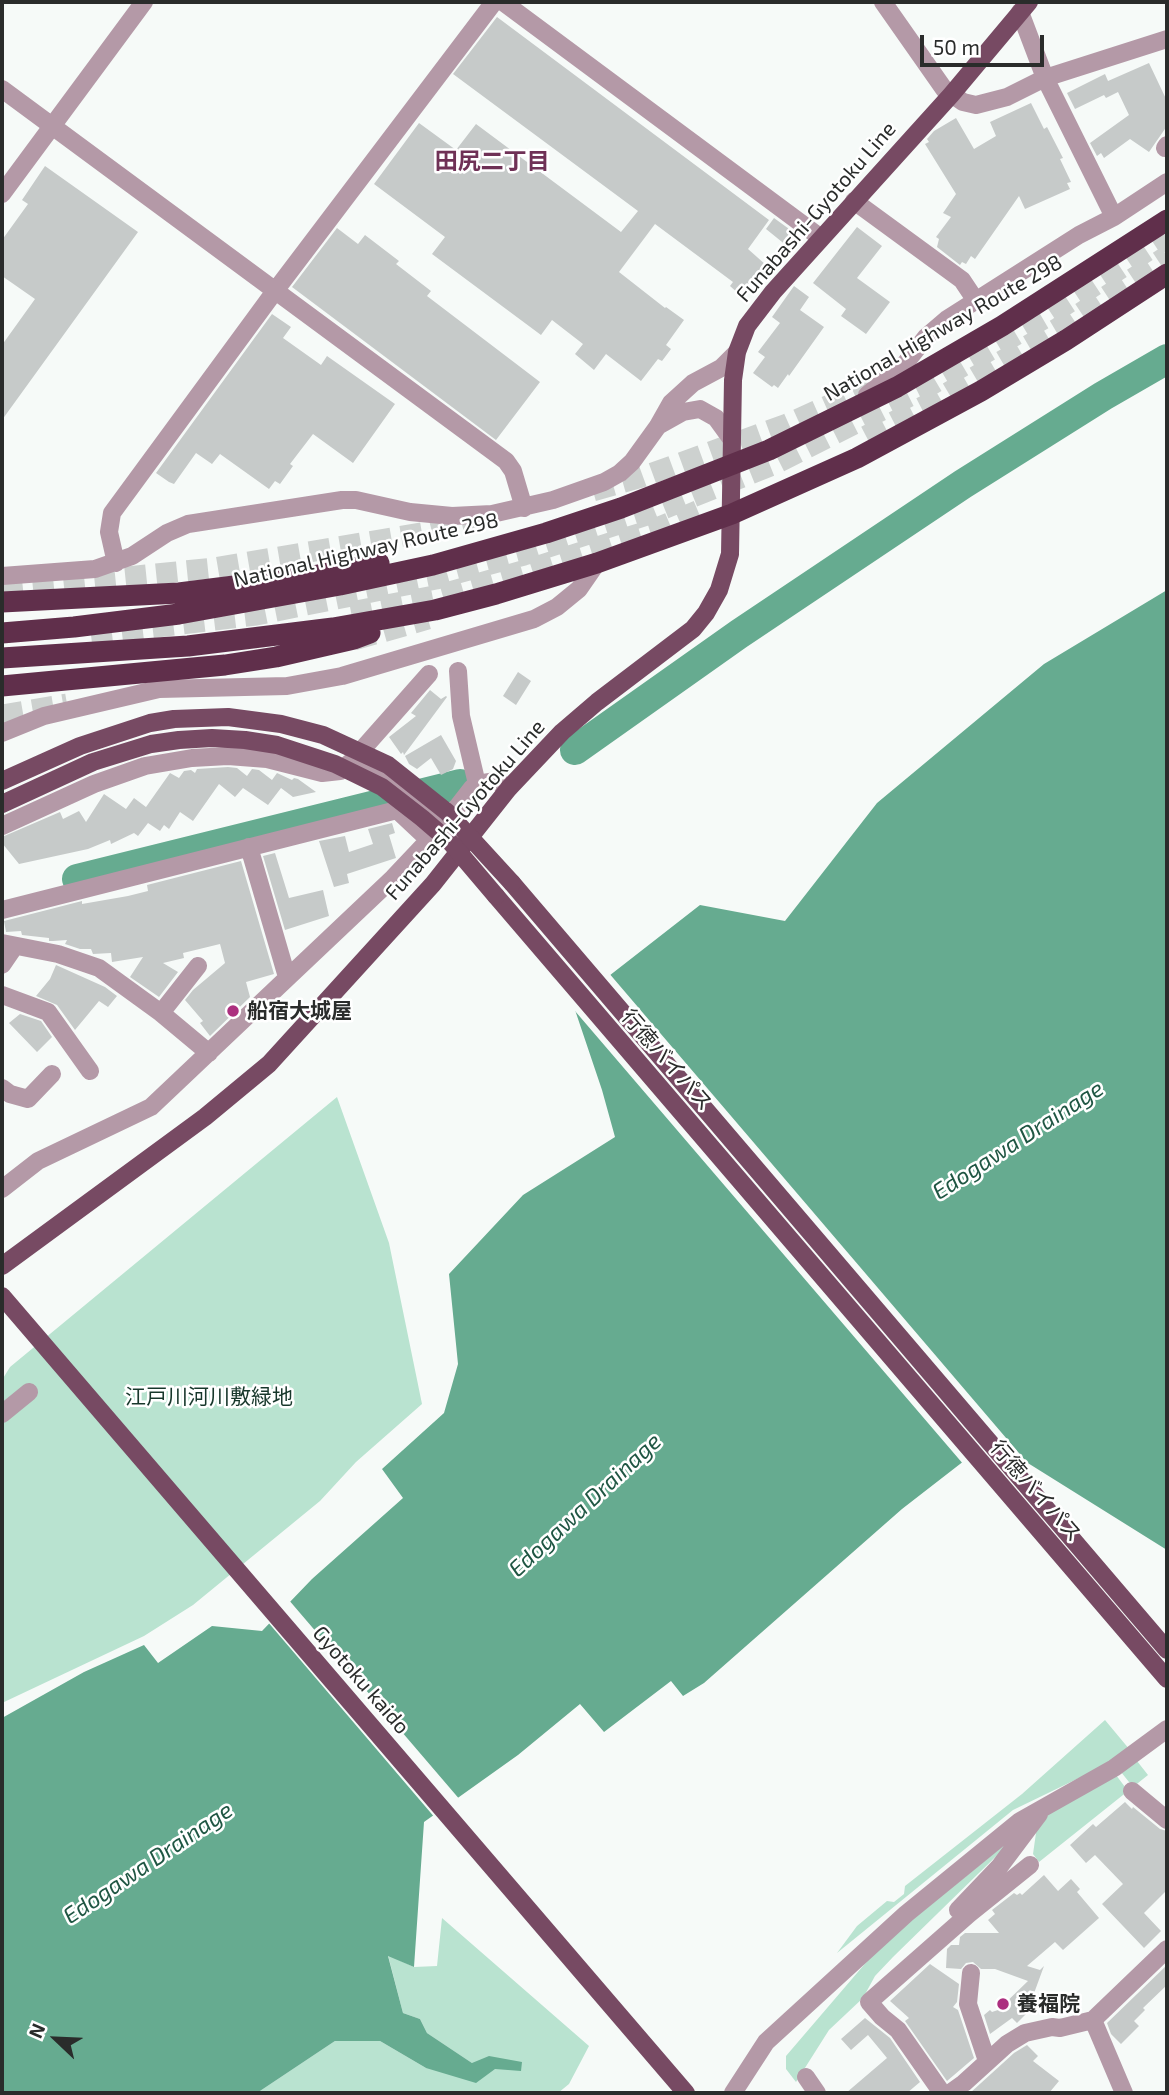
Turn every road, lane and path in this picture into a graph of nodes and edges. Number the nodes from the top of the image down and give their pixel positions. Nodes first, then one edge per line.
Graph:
1 (144, 2) edge
2 (494, 2) edge
3 (503, 2) edge
4 (883, 2) edge
5 (1025, 7) edge
6 (1166, 40) edge
7 (1045, 78) junction
8 (2, 89) edge
9 (951, 94) junction
10 (51, 126) junction
11 (1167, 182) edge
12 (2, 194) edge
13 (854, 201) junction
14 (1114, 217) junction
15 (1167, 220) edge
16 (821, 238) junction
17 (1167, 274) edge
18 (275, 292) junction
19 (976, 301) junction
20 (737, 352) junction
21 (845, 413) junction
22 (658, 426) junction
23 (732, 440) junction
24 (732, 465) junction
25 (523, 508) junction
26 (732, 514) junction
27 (495, 548) junction
28 (117, 563) junction
29 (597, 563) junction
30 (2, 576) edge
31 (2, 602) edge
32 (435, 610) junction
33 (2, 633) edge
34 (2, 658) edge
35 (458, 671) dead end
36 (429, 674) dead end
37 (2, 686) edge
38 (2, 733) edge
39 (352, 761) junction
40 (2, 781) edge
41 (477, 784) junction
42 (509, 788) junction
43 (2, 804) edge
44 (443, 824) junction
45 (2, 826) edge
46 (429, 840) junction
47 (249, 847) junction
48 (2, 910) edge
49 (8, 945) edge
50 (2, 965) edge
51 (198, 966) dead end
52 (287, 977) junction
53 (2, 995) edge
54 (161, 1013) junction
55 (209, 1053) junction
56 (90, 1071) dead end
57 (52, 1074) dead end
58 (2, 1088) edge
59 (2, 1189) edge
60 (2, 1266) edge
61 (2, 1296) edge
62 (29, 1392) dead end
63 (2, 1415) edge
64 (1167, 1650) edge
65 (1167, 1679) edge
66 (1167, 1729) edge
67 (1132, 1791) dead end
68 (1041, 1811) junction
69 (1167, 1820) edge
70 (1030, 1865) dead end
71 (1167, 1949) edge
72 (915, 1960) junction
73 (971, 1973) dead end
74 (1093, 2020) junction
75 (987, 2061) junction
76 (806, 2077) dead end
77 (685, 2093) edge
78 (733, 2093) edge
79 (817, 2093) edge
80 (942, 2093) edge
81 (950, 2093) edge
82 (1124, 2093) edge

1 - 10 street
2 - 18 street
3 - 16 street
4 - 9 street
5 - 7 street
5 - 9 main road, Funabashi-Gyotoku Line
6 - 7 street
7 - 9 street
7 - 14 street
8 - 10 street
9 - 13 main road, Funabashi-Gyotoku Line
10 - 12 street
10 - 18 street
11 - 14 street
13 - 16 main road, Funabashi-Gyotoku Line
13 - 19 street
14 - 19 street
15 - 21 highway, National Highway Route 298
16 - 20 main road, Funabashi-Gyotoku Line
17 - 26 highway
18 - 25 street
18 - 28 street
19 - 21 street
20 - 22 street
20 - 23 main road, Funabashi-Gyotoku Line
21 - 24 highway, National Highway Route 298
22 - 23 street
22 - 25 street
23 - 24 main road, Funabashi-Gyotoku Line
24 - 26 main road, Funabashi-Gyotoku Line
24 - 27 highway, National Highway Route 298
25 - 28 street
26 - 29 highway
26 - 42 main road, Funabashi-Gyotoku Line
27 - 31 highway
27 - 33 highway, National Highway Route 298
28 - 30 street
29 - 32 highway
29 - 38 street
32 - 34 highway
32 - 37 highway
35 - 41 street
36 - 39 street
39 - 44 street
39 - 45 street
40 - 64 main road, 行徳バイパス, bridge
41 - 42 street
41 - 44 street
42 - 60 main road, Funabashi-Gyotoku Line
43 - 65 main road, 行徳バイパス, bridge
44 - 46 street
46 - 47 street
46 - 52 street
47 - 48 street
47 - 52 street
49 - 50 street
49 - 54 street
51 - 54 street
52 - 55 street
53 - 56 street
54 - 55 street
55 - 59 street
57 - 58 street
61 - 77 main road, Gyotoku kaido
62 - 63 street
66 - 68 street
67 - 69 street
68 - 72 street
68 - 78 street
70 - 72 street
71 - 74 street
72 - 80 street
73 - 75 street
74 - 75 street
74 - 82 street
75 - 81 street
76 - 79 street

